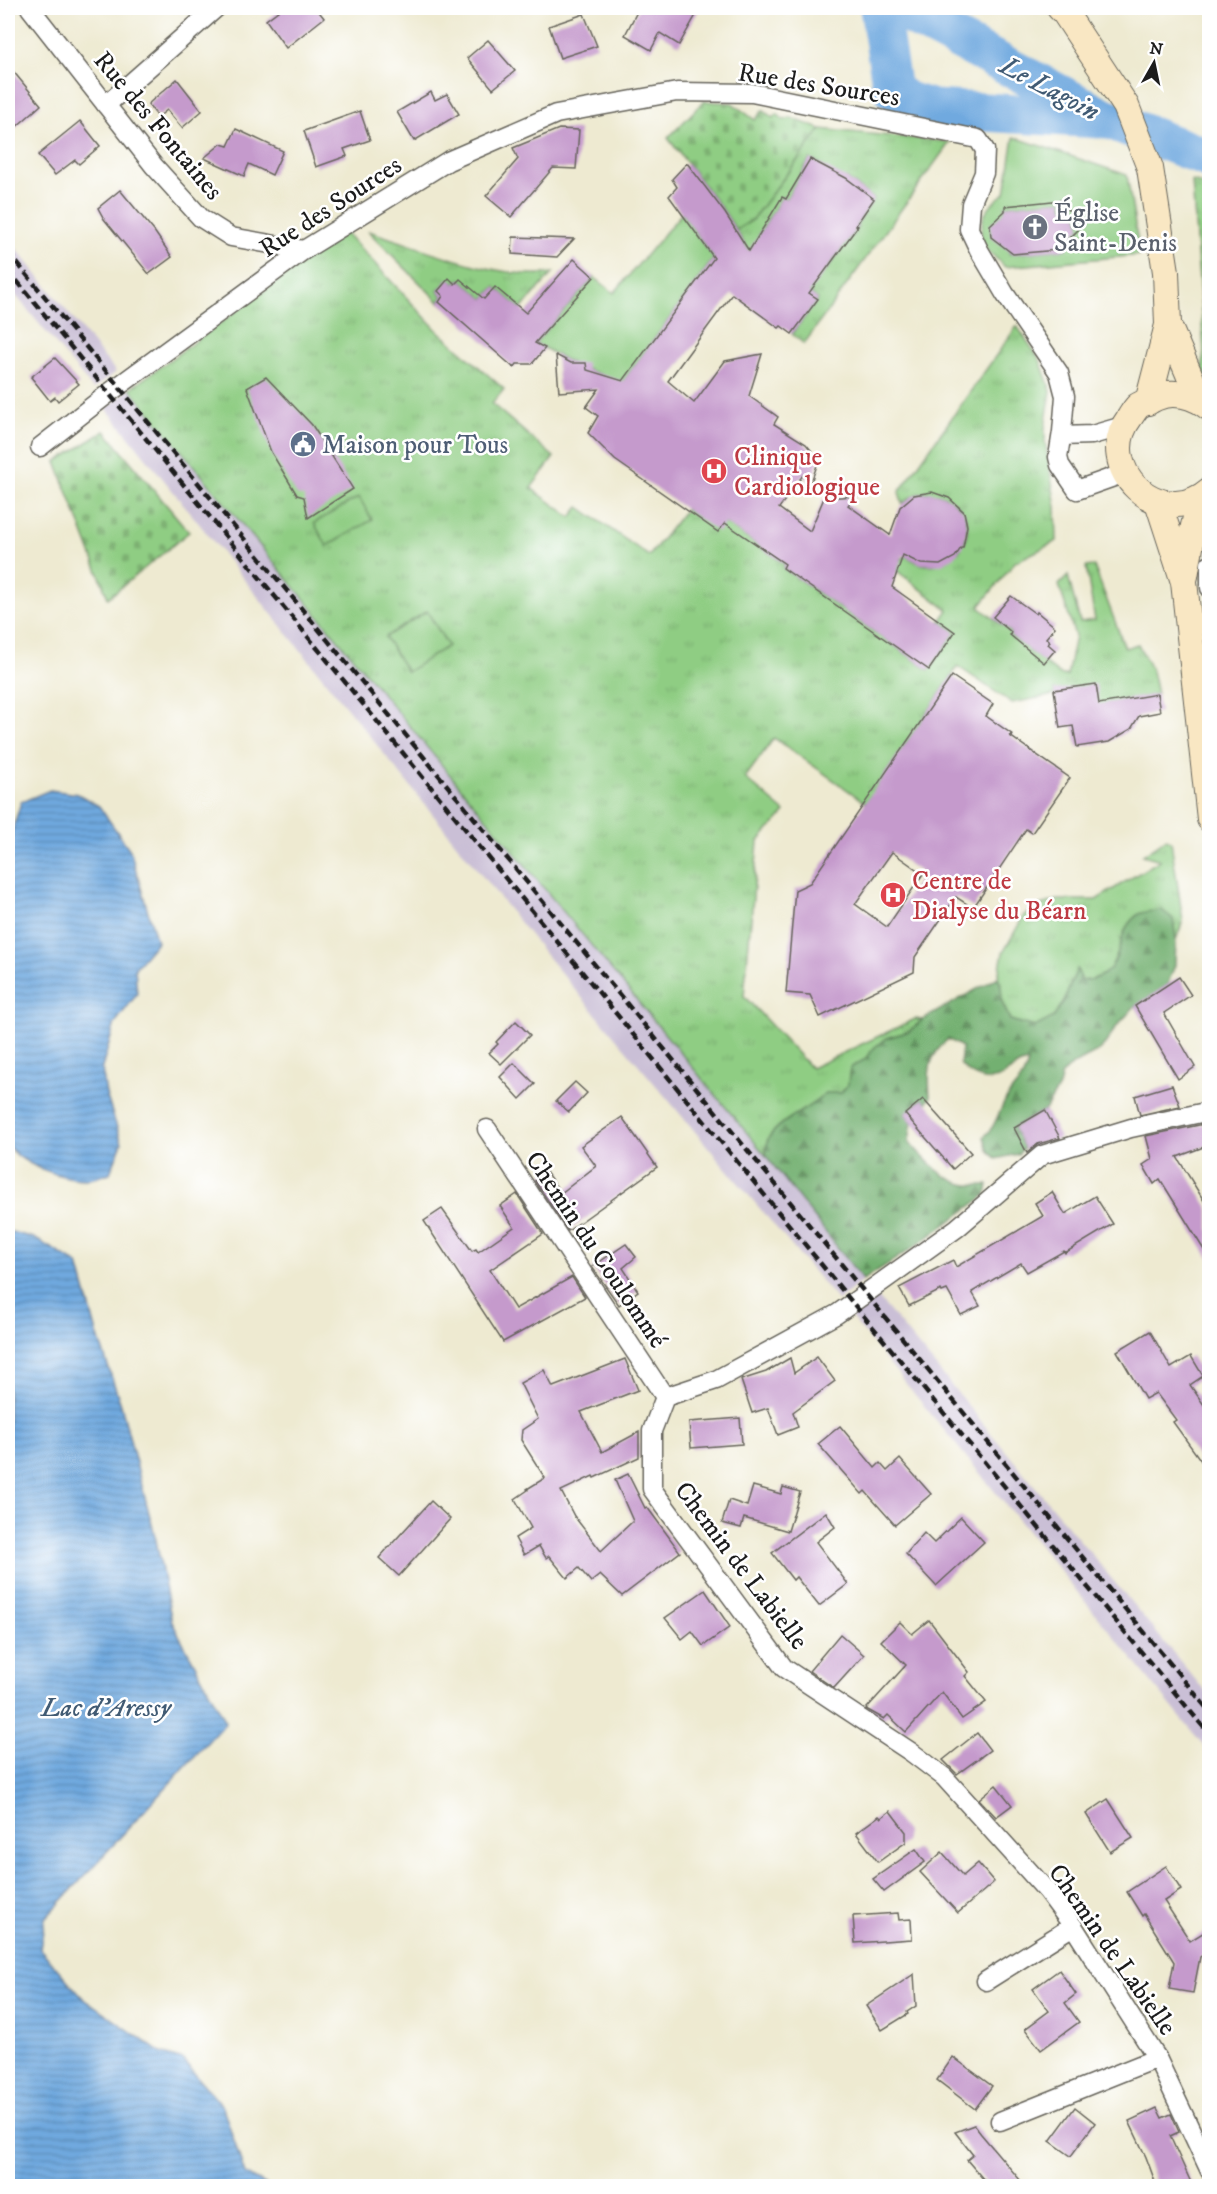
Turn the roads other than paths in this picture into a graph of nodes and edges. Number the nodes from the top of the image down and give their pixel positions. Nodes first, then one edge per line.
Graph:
1 (30, 8) edge
2 (216, 8) edge
3 (1065, 9) edge
4 (106, 105) junction
5 (304, 250) junction
6 (1168, 325) junction
7 (1148, 402) junction
8 (1205, 404) edge
9 (1123, 426) junction
10 (1062, 436) junction
11 (40, 447) dead end
12 (1125, 473) junction
13 (1205, 493) edge
14 (1158, 502) junction
15 (1209, 564) edge
16 (1184, 582) junction
17 (1209, 588) edge
18 (1209, 819) edge
19 (1209, 1111) edge
20 (487, 1129) dead end
21 (665, 1397) junction
22 (1073, 1926) junction
23 (986, 1981) dead end
24 (1157, 2058) junction
25 (1000, 2121) dead end
26 (1209, 2171) edge

1 - 4 street, Rue des Fontaines
2 - 4 street
3 - 6 main road
4 - 5 street, Rue des Fontaines
5 - 10 street, Rue des Sources
5 - 11 street, Rue des Sources
6 - 7 main road
6 - 8 main road
7 - 8 main road
7 - 9 main road
9 - 10 street
9 - 12 main road
10 - 12 street, Rue des Sources
12 - 14 main road
13 - 14 main road
13 - 16 main road
14 - 16 main road
15 - 17 street
16 - 18 main road
19 - 21 street
20 - 21 street, Chemin du Coulommé
21 - 22 street, Chemin de Labielle
22 - 23 street
22 - 24 street, Chemin de Labielle
24 - 25 street, Chemin de Labielle
24 - 26 street, Chemin de Labielle

